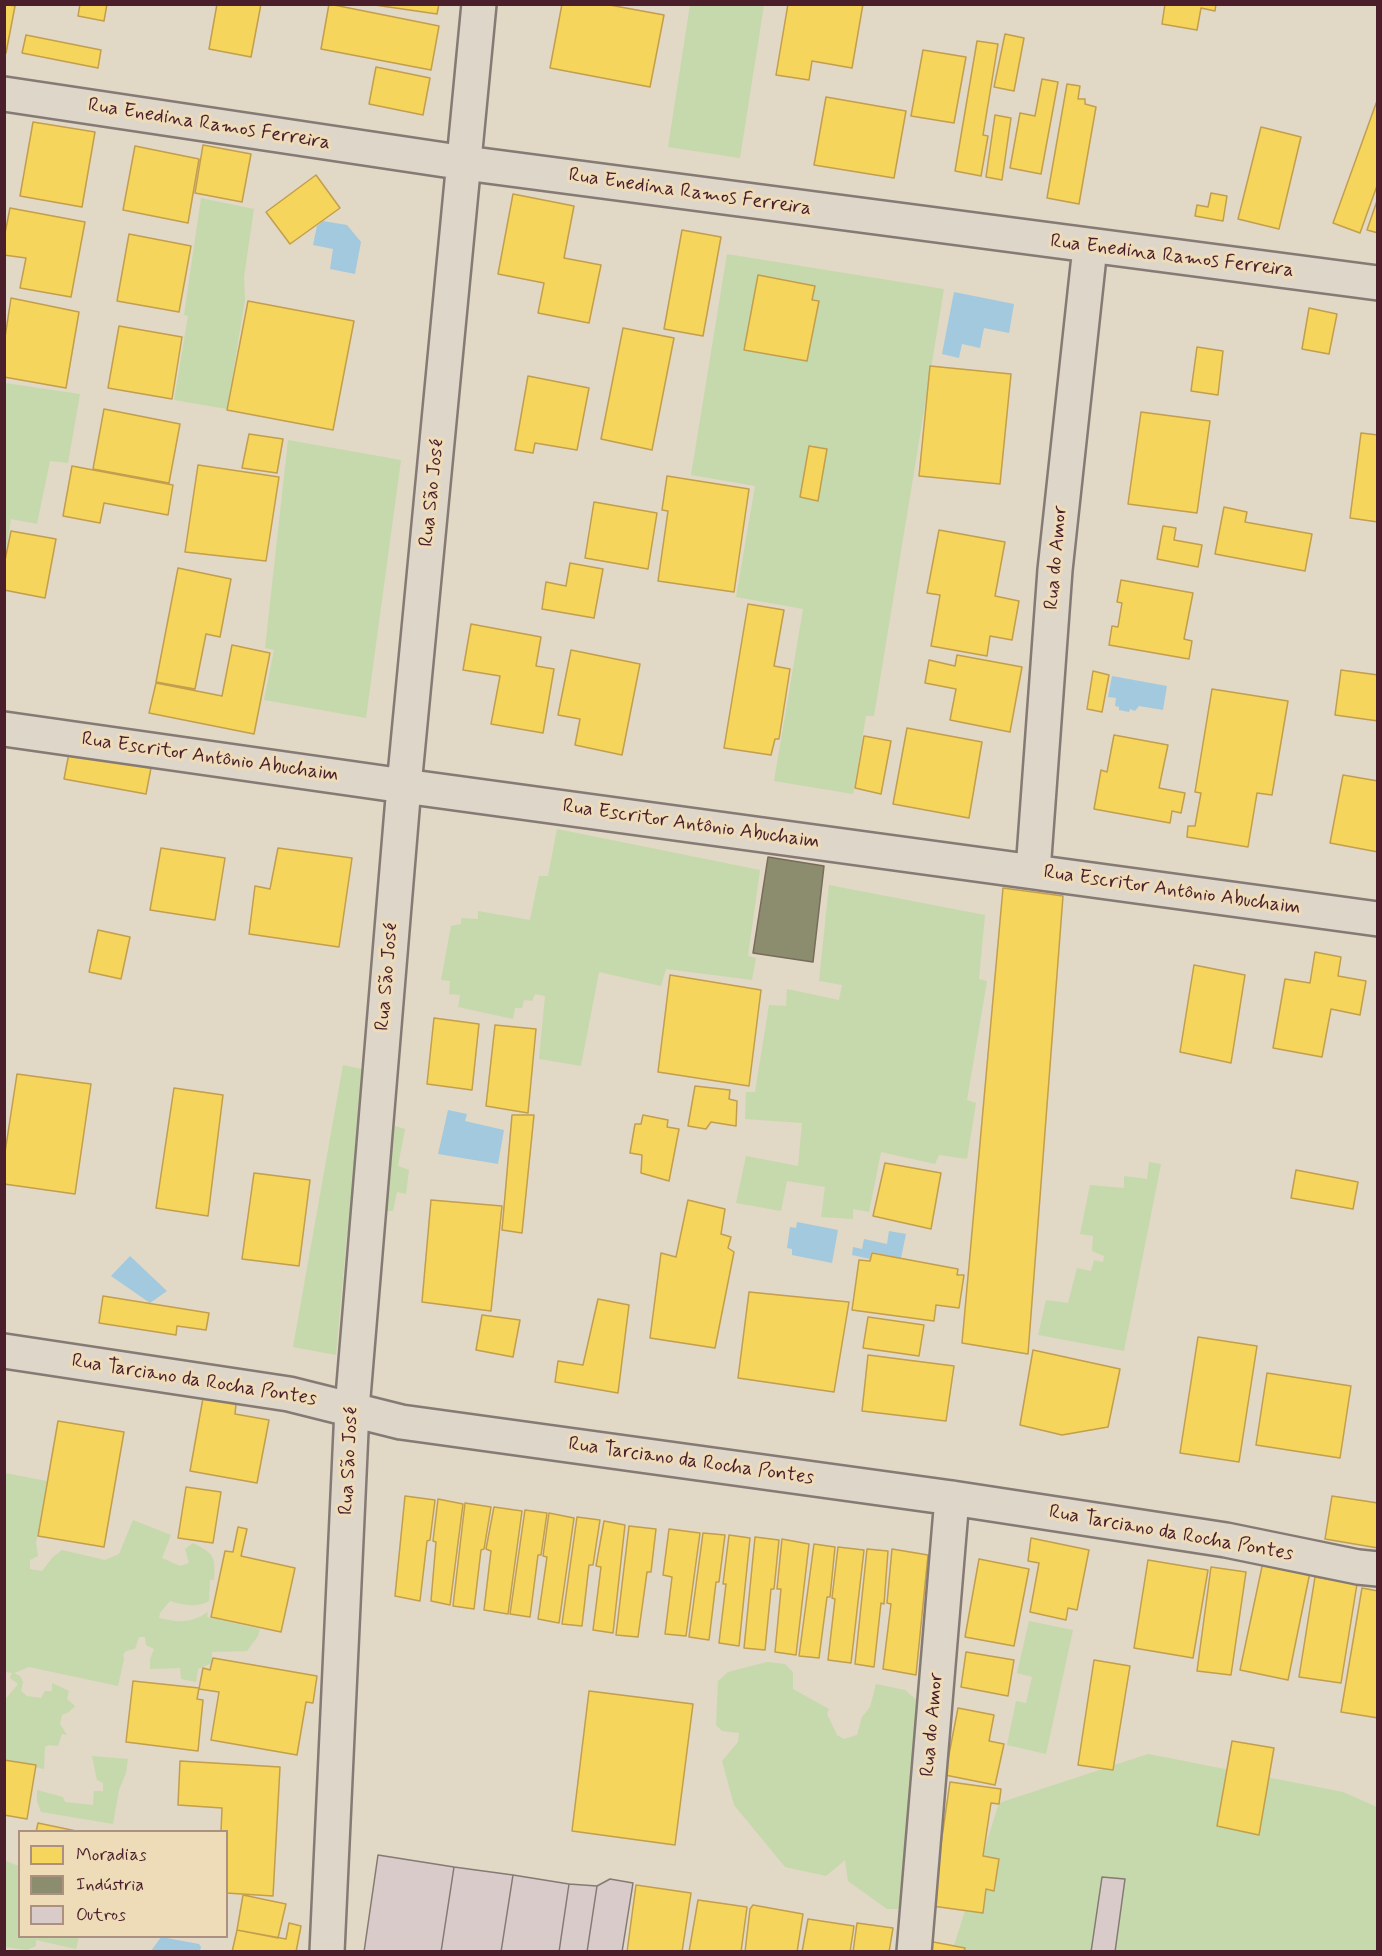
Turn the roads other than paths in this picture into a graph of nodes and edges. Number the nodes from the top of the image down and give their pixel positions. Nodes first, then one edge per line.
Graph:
1 (479, 4) edge
2 (4, 94) edge
3 (465, 163) junction
4 (1090, 247) junction
5 (1377, 283) edge
6 (4, 729) edge
7 (404, 786) junction
8 (1033, 871) junction
9 (1377, 919) edge
10 (4, 1351) edge
11 (352, 1409) junction
12 (952, 1498) junction
13 (1377, 1569) edge
14 (327, 1952) edge
15 (914, 1952) edge

1 - 3 street, Rua São José
2 - 3 street, Rua Enedina Ramos Ferreira
3 - 4 street, Rua Enedina Ramos Ferreira
3 - 7 street, Rua São José
4 - 5 street, Rua Enedina Ramos Ferreira
4 - 8 street, Rua do Amor
6 - 7 street, Rua Escritor Antônio Abuchaim
7 - 8 street, Rua Escritor Antônio Abuchaim
7 - 11 street, Rua São José
8 - 9 street, Rua Escritor Antônio Abuchaim
10 - 11 street, Rua Tarciano da Rocha Pontes
11 - 12 street, Rua Tarciano da Rocha Pontes
11 - 14 street, Rua São José
12 - 13 street, Rua Tarciano da Rocha Pontes
12 - 15 street, Rua do Amor

